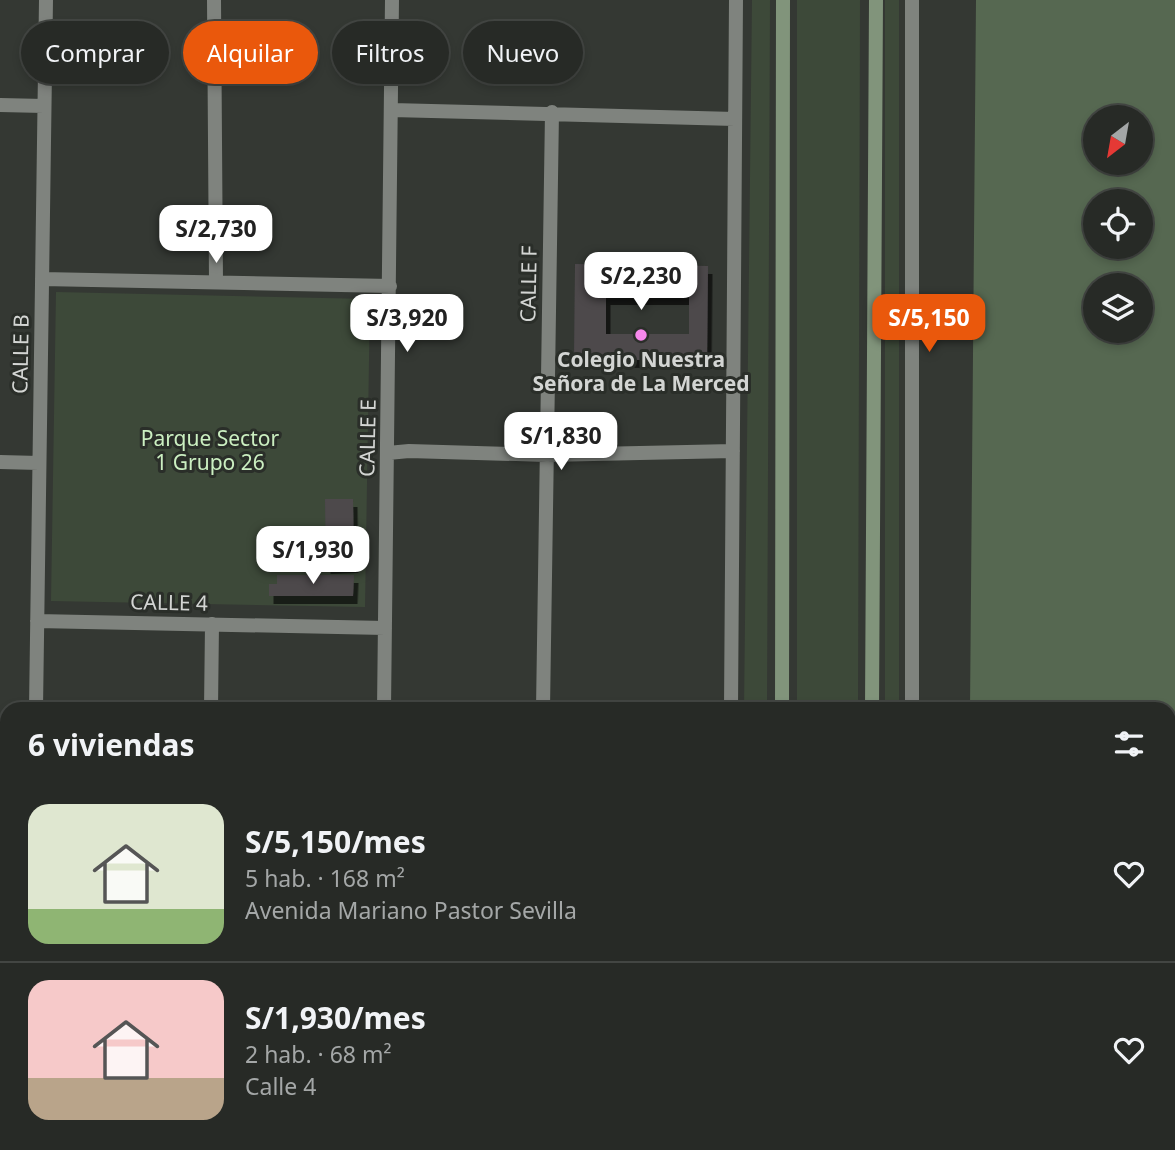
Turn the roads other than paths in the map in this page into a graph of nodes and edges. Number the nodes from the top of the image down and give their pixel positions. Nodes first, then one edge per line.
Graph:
1 (46, 0) edge
2 (214, 0) edge
3 (392, 0) edge
4 (736, 0) edge
5 (783, 0) edge
6 (876, 0) edge
7 (912, 0) edge
8 (0, 105) edge
9 (44, 106) junction
10 (392, 110) junction
11 (552, 112) junction
12 (735, 119) junction
13 (42, 279) junction
14 (216, 282) junction
15 (390, 286) junction
16 (733, 451) junction
17 (388, 453) junction
18 (547, 455) junction
19 (0, 462) edge
20 (39, 463) junction
21 (37, 621) junction
22 (212, 624) junction
23 (385, 628) junction
24 (36, 702) edge
25 (211, 702) edge
26 (384, 702) edge
27 (543, 702) edge
28 (731, 702) edge
29 (782, 702) edge
30 (872, 702) edge
31 (912, 702) edge

1 - 9 street, CALLE B
2 - 14 street
3 - 10 street, CALLE E
4 - 12 street
5 - 29 main road
6 - 30 main road
7 - 31 street
8 - 9 street
9 - 13 street, CALLE B
10 - 11 street
10 - 15 street, CALLE E
11 - 12 street
11 - 18 street, CALLE F
12 - 16 street
13 - 14 street
13 - 20 street, CALLE B
14 - 15 street
15 - 17 street, CALLE E
16 - 18 street
16 - 28 street
17 - 18 street
17 - 23 street, CALLE E
18 - 27 street, CALLE F
19 - 20 street
20 - 21 street, CALLE B
21 - 22 street, CALLE 4
21 - 24 street, CALLE B
22 - 23 street, CALLE 4
22 - 25 street
23 - 26 street, CALLE E

